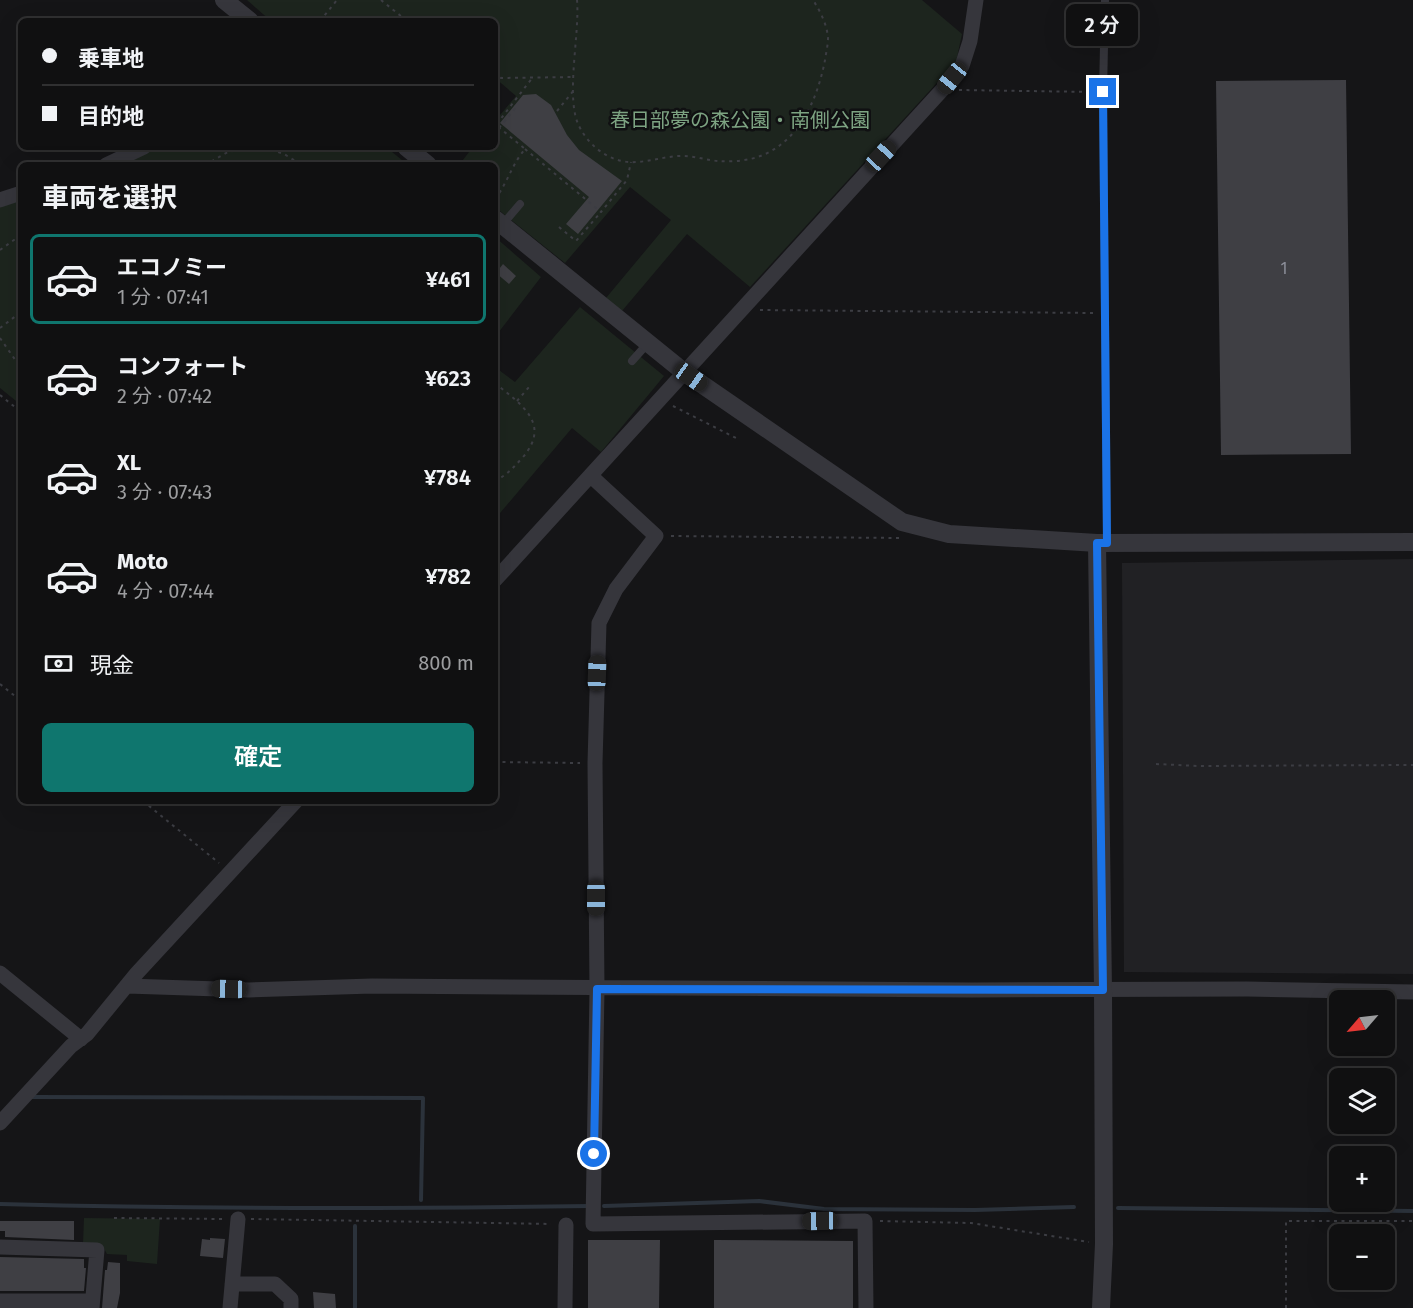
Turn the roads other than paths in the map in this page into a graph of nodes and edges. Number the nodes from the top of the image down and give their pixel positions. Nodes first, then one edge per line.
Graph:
1 (976, 0) edge
2 (1105, 0) edge
3 (228, 1) edge
4 (247, 18) edge
5 (138, 150) edge
6 (410, 150) edge
7 (112, 162) edge
8 (424, 162) edge
9 (18, 194) edge
10 (0, 200) edge
11 (520, 204) dead end
12 (499, 222) edge
13 (648, 343) junction
14 (632, 361) dead end
15 (684, 372) junction
16 (591, 476) junction
17 (1413, 542) edge
18 (1102, 543) junction
19 (498, 577) edge
20 (293, 804) edge
21 (0, 973) edge
22 (127, 986) junction
23 (597, 989) junction
24 (1103, 990) junction
25 (1413, 992) edge
26 (81, 1039) junction
27 (0, 1123) edge
28 (238, 1219) road end
29 (566, 1225) road end
30 (0, 1247) edge
31 (232, 1284) junction
32 (0, 1301) edge
33 (92, 1305) edge
34 (230, 1308) edge
35 (291, 1308) edge
36 (565, 1308) edge
37 (866, 1308) edge
38 (1101, 1308) edge

1 - 15 street
2 - 18 lane
3 - 4 street
5 - 7 street
6 - 8 street
9 - 10 street
11 - 12 lane
12 - 13 street
13 - 14 lane
13 - 15 street
15 - 16 street
15 - 18 street
16 - 19 street
16 - 23 street
17 - 18 street
18 - 24 street
20 - 22 street
21 - 26 street
22 - 23 street
22 - 26 street
23 - 24 street
23 - 37 street
24 - 25 street
24 - 38 street
26 - 27 street
28 - 31 street
29 - 36 street
30 - 33 street
31 - 34 street
31 - 35 street
32 - 33 street

